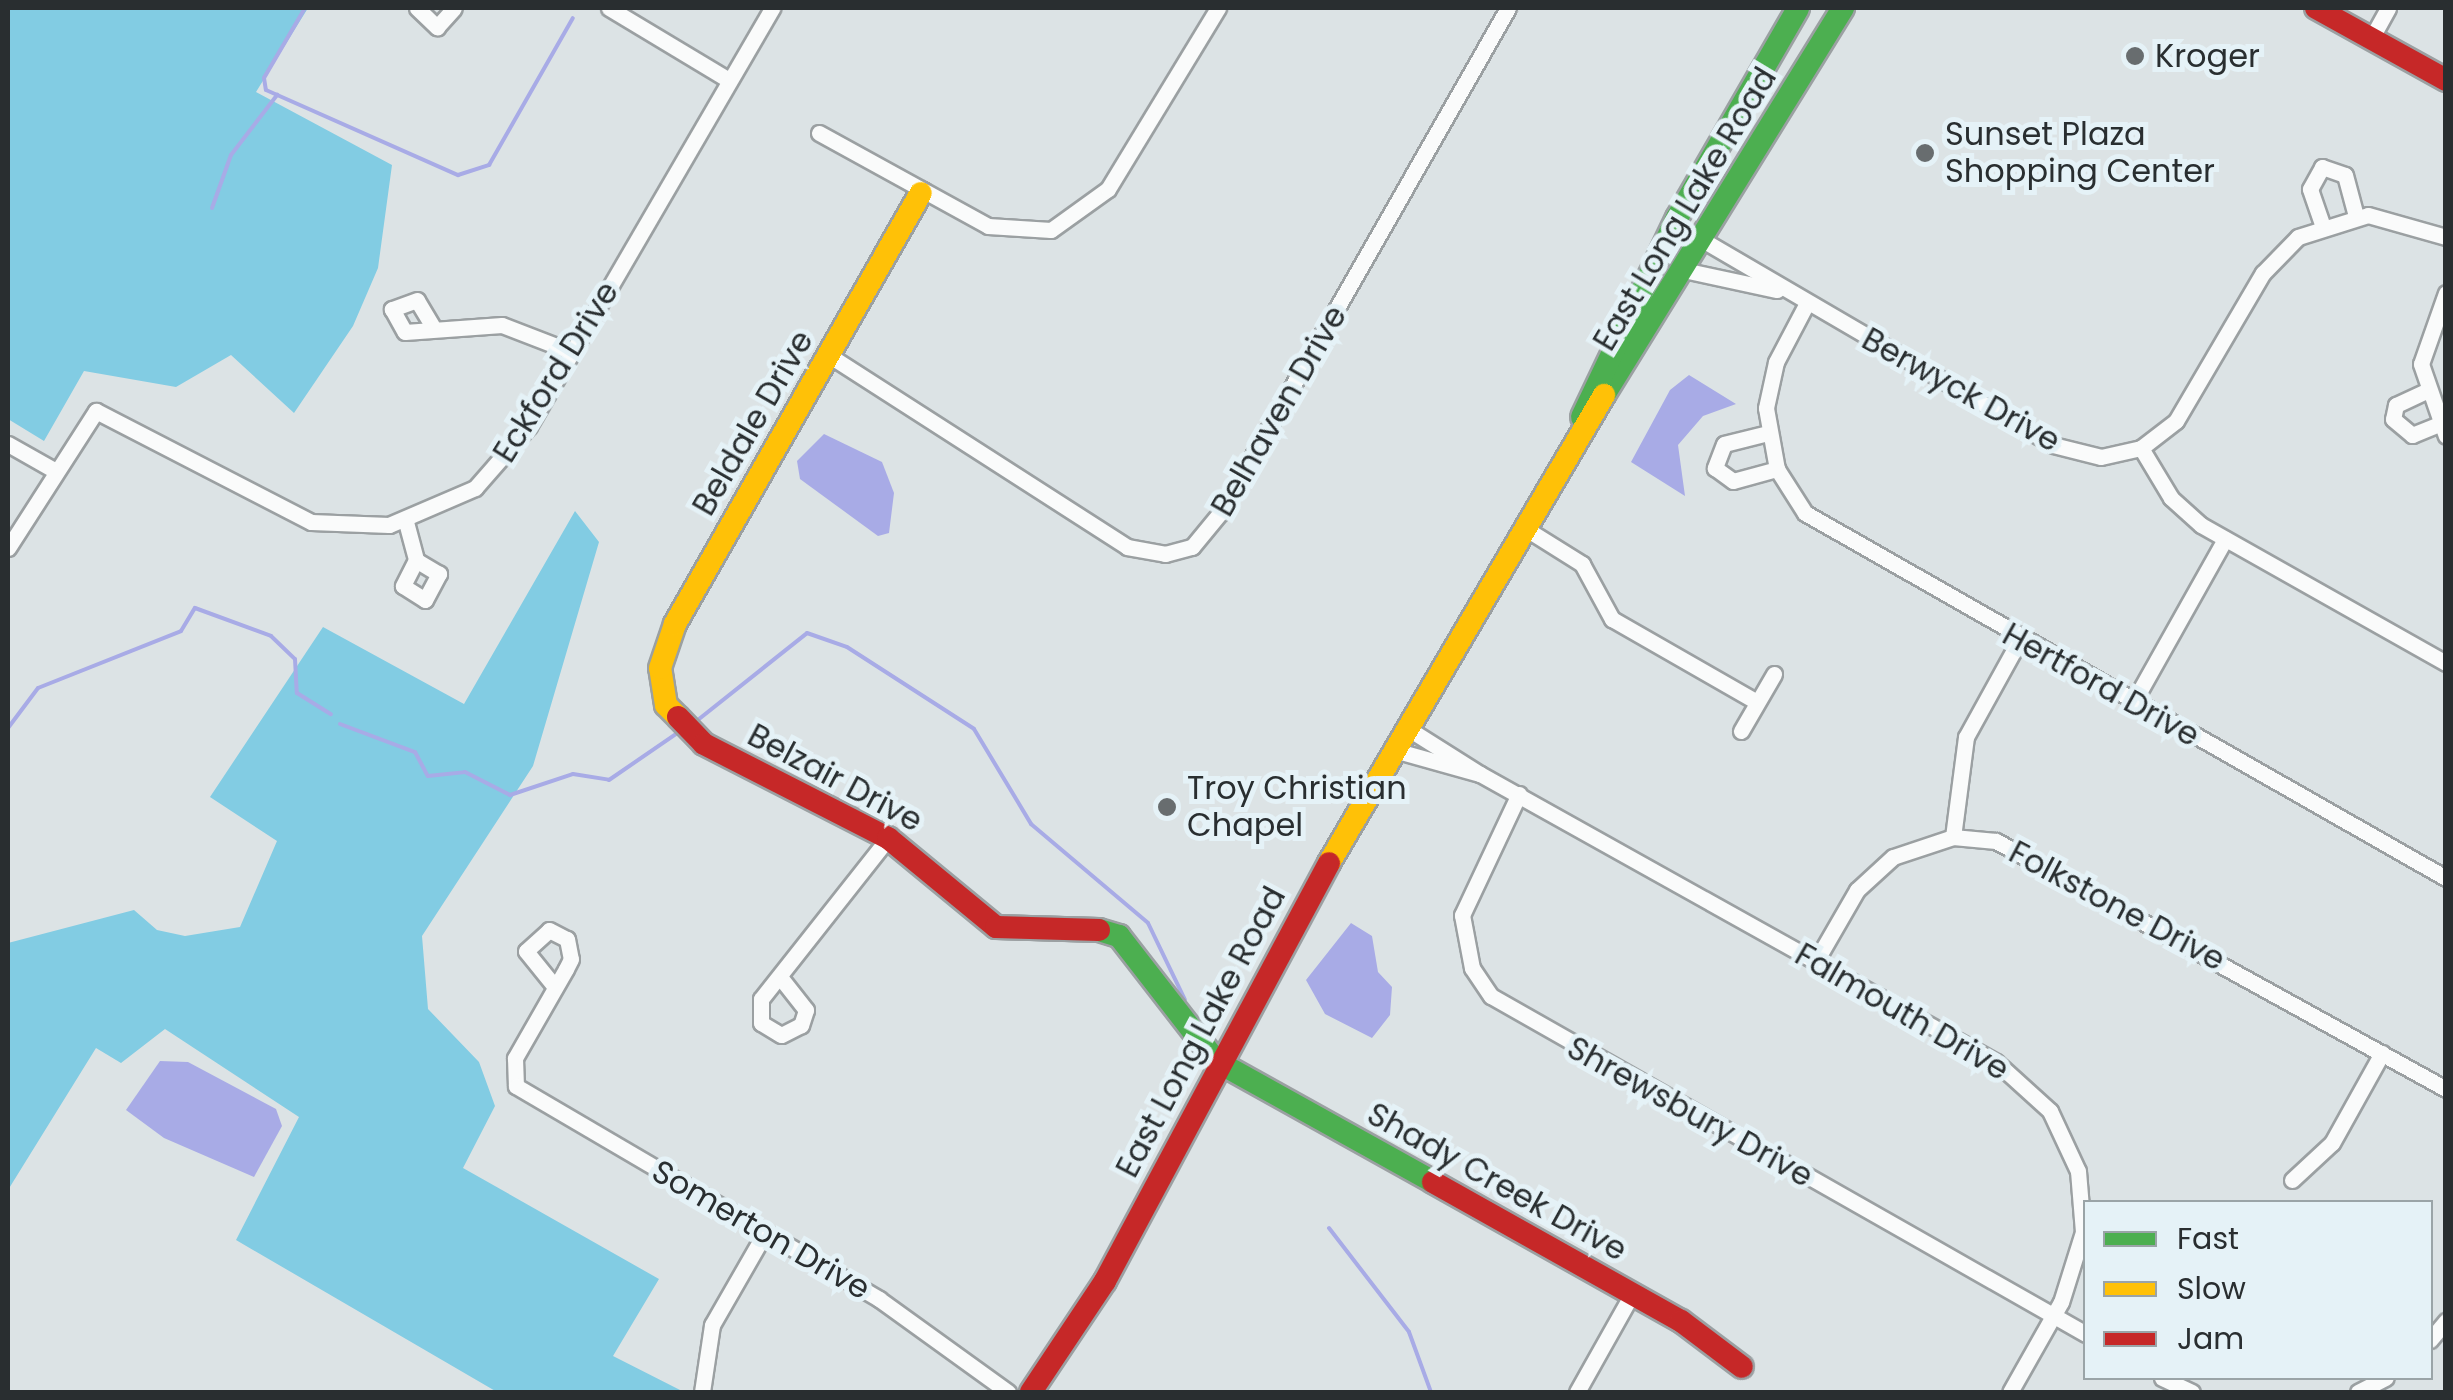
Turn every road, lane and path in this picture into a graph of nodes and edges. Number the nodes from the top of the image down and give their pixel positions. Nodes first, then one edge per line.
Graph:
1 (417, 8) edge
2 (454, 8) edge
3 (609, 8) edge
4 (772, 8) edge
5 (1218, 8) edge
6 (1508, 8) edge
7 (1798, 8) edge
8 (1809, 8) edge
9 (1843, 8) edge
10 (2316, 8) edge
11 (2388, 8) edge
12 (2370, 39) junction
13 (730, 80) junction
14 (2446, 80) edge
15 (819, 133) dead end
16 (1742, 176) junction
17 (922, 193) junction
18 (1683, 208) junction
19 (2356, 216) junction
20 (2322, 224) junction
21 (2446, 238) edge
22 (1706, 242) junction
23 (1688, 271) junction
24 (2446, 293) edge
25 (1801, 299) junction
26 (1659, 316) junction
27 (432, 327) dead end
28 (572, 352) junction
29 (830, 356) junction
30 (2424, 392) junction
31 (2441, 431) edge
32 (1768, 433) junction
33 (1574, 439) junction
34 (8, 444) edge
35 (2141, 448) junction
36 (1777, 469) junction
37 (54, 470) junction
38 (406, 522) junction
39 (1524, 526) junction
40 (2226, 539) junction
41 (8, 548) edge
42 (416, 560) dead end
43 (2020, 640) junction
44 (2446, 662) edge
45 (1774, 674) dead end
46 (661, 692) joint
47 (1757, 702) junction
48 (2133, 703) junction
49 (1407, 728) junction
50 (1741, 731) dead end
51 (1394, 750) junction
52 (1480, 774) junction
53 (1519, 794) junction
54 (1954, 836) junction
55 (888, 838) junction
56 (2446, 878) edge
57 (1816, 961) junction
58 (780, 977) dead end
59 (556, 987) dead end
60 (2382, 1053) junction
61 (1216, 1061) junction
62 (2446, 1089) edge
63 (2292, 1180) dead end
64 (2083, 1208) edge
65 (2083, 1223) edge
66 (765, 1233) junction
67 (1632, 1294) junction
68 (2053, 1316) junction
69 (2083, 1332) edge
70 (1742, 1367) dead end
71 (2166, 1380) edge
72 (2382, 1380) edge
73 (702, 1392) edge
74 (1008, 1392) edge
75 (1032, 1392) edge
76 (1577, 1392) edge
77 (2010, 1392) edge
78 (2192, 1392) edge
79 (2358, 1392) edge

1 - 2 street
3 - 13 street
4 - 13 street, Eckford Drive
5 - 17 street
6 - 29 street, Belhaven Drive
7 - 18 main road, East Long Lake Road
8 - 16 main road
9 - 16 main road, East Long Lake Road
10 - 12 main road
11 - 12 street
12 - 14 main road
13 - 28 street, Eckford Drive
15 - 17 street
16 - 22 main road, East Long Lake Road
17 - 29 main road, Beldale Drive
18 - 26 main road
18 - 33 main road, East Long Lake Road
19 - 20 street
19 - 20 street
19 - 21 street
20 - 35 street
22 - 23 main road, East Long Lake Road
22 - 25 street, Berwyck Drive
23 - 25 street, Berwyck Drive
23 - 26 main road, East Long Lake Road
24 - 30 street
25 - 32 street, Hertford Drive
25 - 35 street, Berwyck Drive
26 - 33 main road, East Long Lake Road
27 - 28 street
28 - 38 street, Eckford Drive
29 - 46 main road, Beldale Drive
30 - 31 street
30 - 31 street
32 - 36 street, Hertford Drive
32 - 36 street
33 - 39 main road, East Long Lake Road
34 - 37 street
35 - 40 street
36 - 43 street, Hertford Drive
37 - 38 street, Eckford Drive
37 - 41 street, Eckford Drive
38 - 42 street
39 - 47 street
39 - 49 main road, East Long Lake Road
40 - 44 street
40 - 48 street
43 - 48 street, Hertford Drive
43 - 54 street
45 - 47 street
46 - 55 main road, Belzair Drive
47 - 50 street
48 - 56 street, Hertford Drive
49 - 51 main road, East Long Lake Road
49 - 52 street, Falmouth Drive
51 - 52 street, Falmouth Drive
51 - 61 main road, East Long Lake Road
52 - 53 street, Falmouth Drive
53 - 57 street, Falmouth Drive
53 - 68 street, Shrewsbury Drive
54 - 57 street
54 - 60 street, Folkstone Drive
55 - 58 street
55 - 61 main road, Belzair Drive
57 - 64 street, Falmouth Drive
59 - 66 street, Somerton Drive
60 - 62 street, Folkstone Drive
60 - 63 street
61 - 67 main road, Shady Creek Drive
61 - 75 main road, East Long Lake Road
65 - 68 street, Falmouth Drive
66 - 73 street
66 - 74 street, Somerton Drive
67 - 70 main road, Shady Creek Drive
67 - 76 street
68 - 69 street, Shrewsbury Drive
68 - 77 street, Falmouth Drive
71 - 78 street
72 - 79 street

